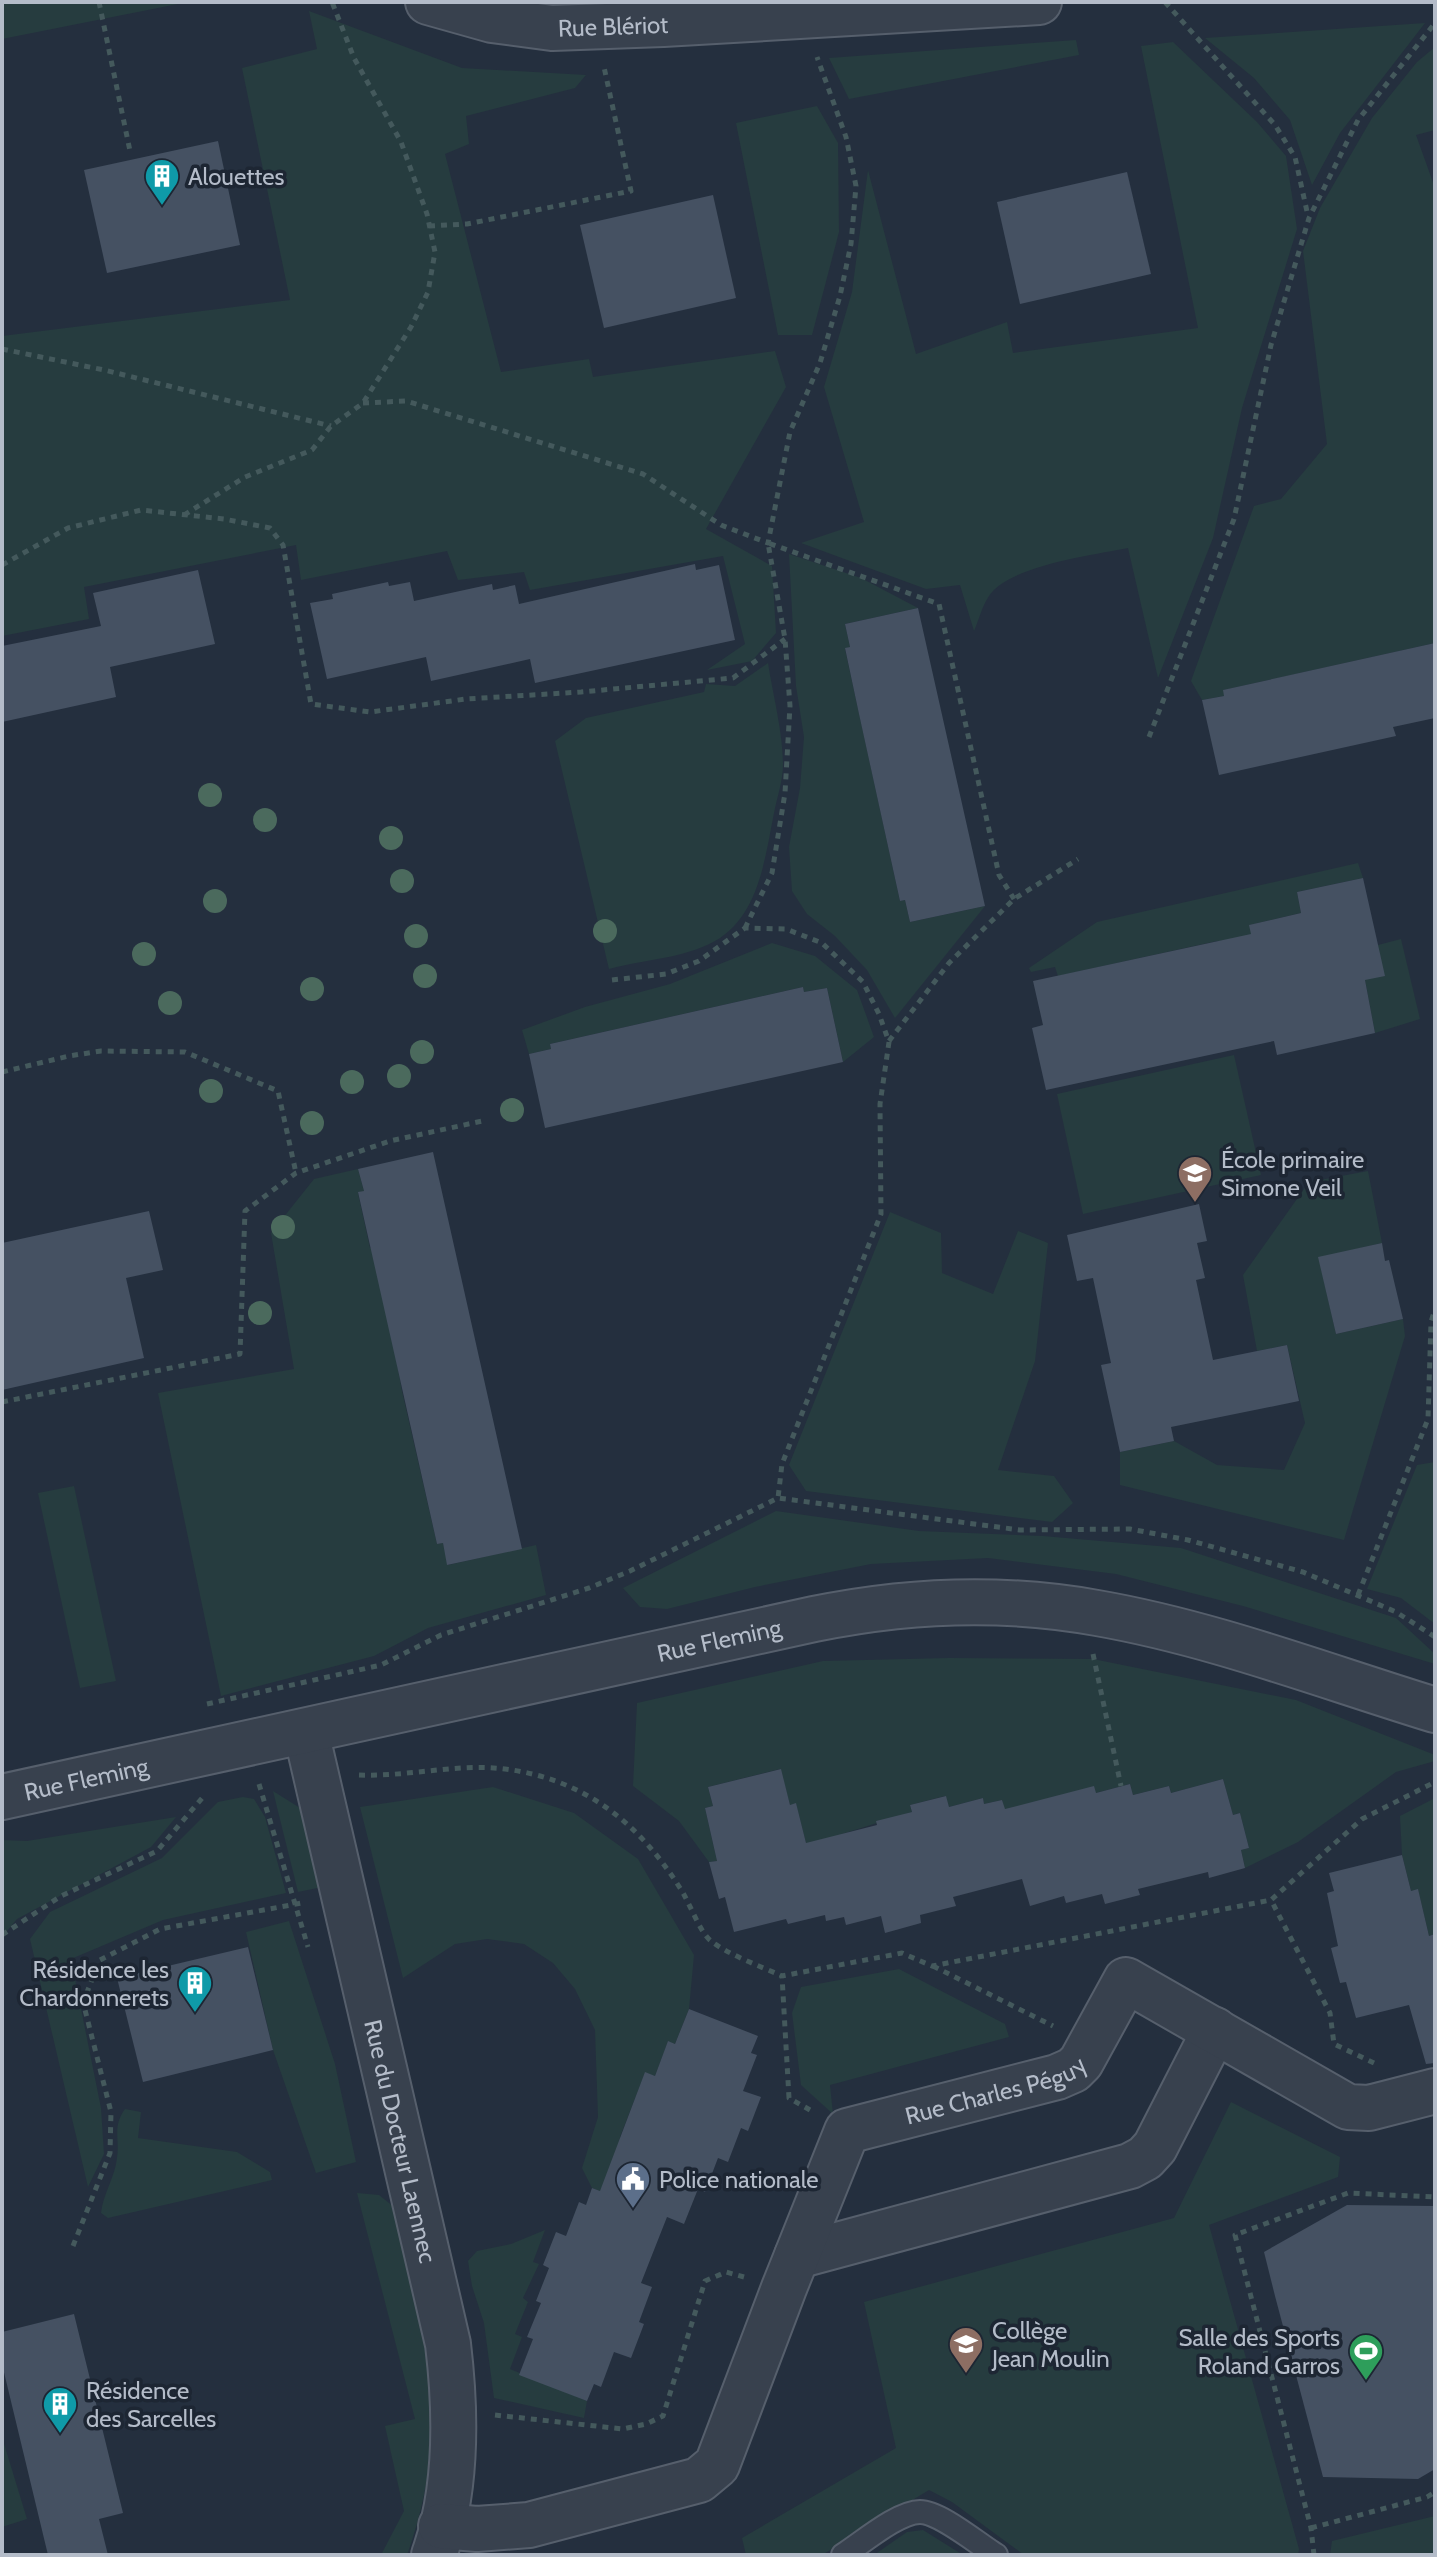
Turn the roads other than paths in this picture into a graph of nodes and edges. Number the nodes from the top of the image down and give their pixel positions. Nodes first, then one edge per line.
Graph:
1 (428, 2) edge
2 (1039, 2) edge
3 (955, 4) edge
4 (1435, 1710) edge
5 (309, 1752) junction
6 (2, 1797) edge
7 (1215, 2030) junction
8 (1435, 2091) edge
9 (790, 2272) junction
10 (438, 2540) edge
11 (843, 2555) edge
12 (996, 2555) edge

1 - 3 street, Rue Blériot
2 - 3 street, Rue Blériot
4 - 5 street, Rue Fleming
5 - 6 street, Rue Fleming
5 - 10 street, Rue du Docteur Laennec
7 - 8 street, Rue Charles Péguy
7 - 9 street
7 - 9 street, Rue Charles Péguy
9 - 10 street
11 - 12 lane

